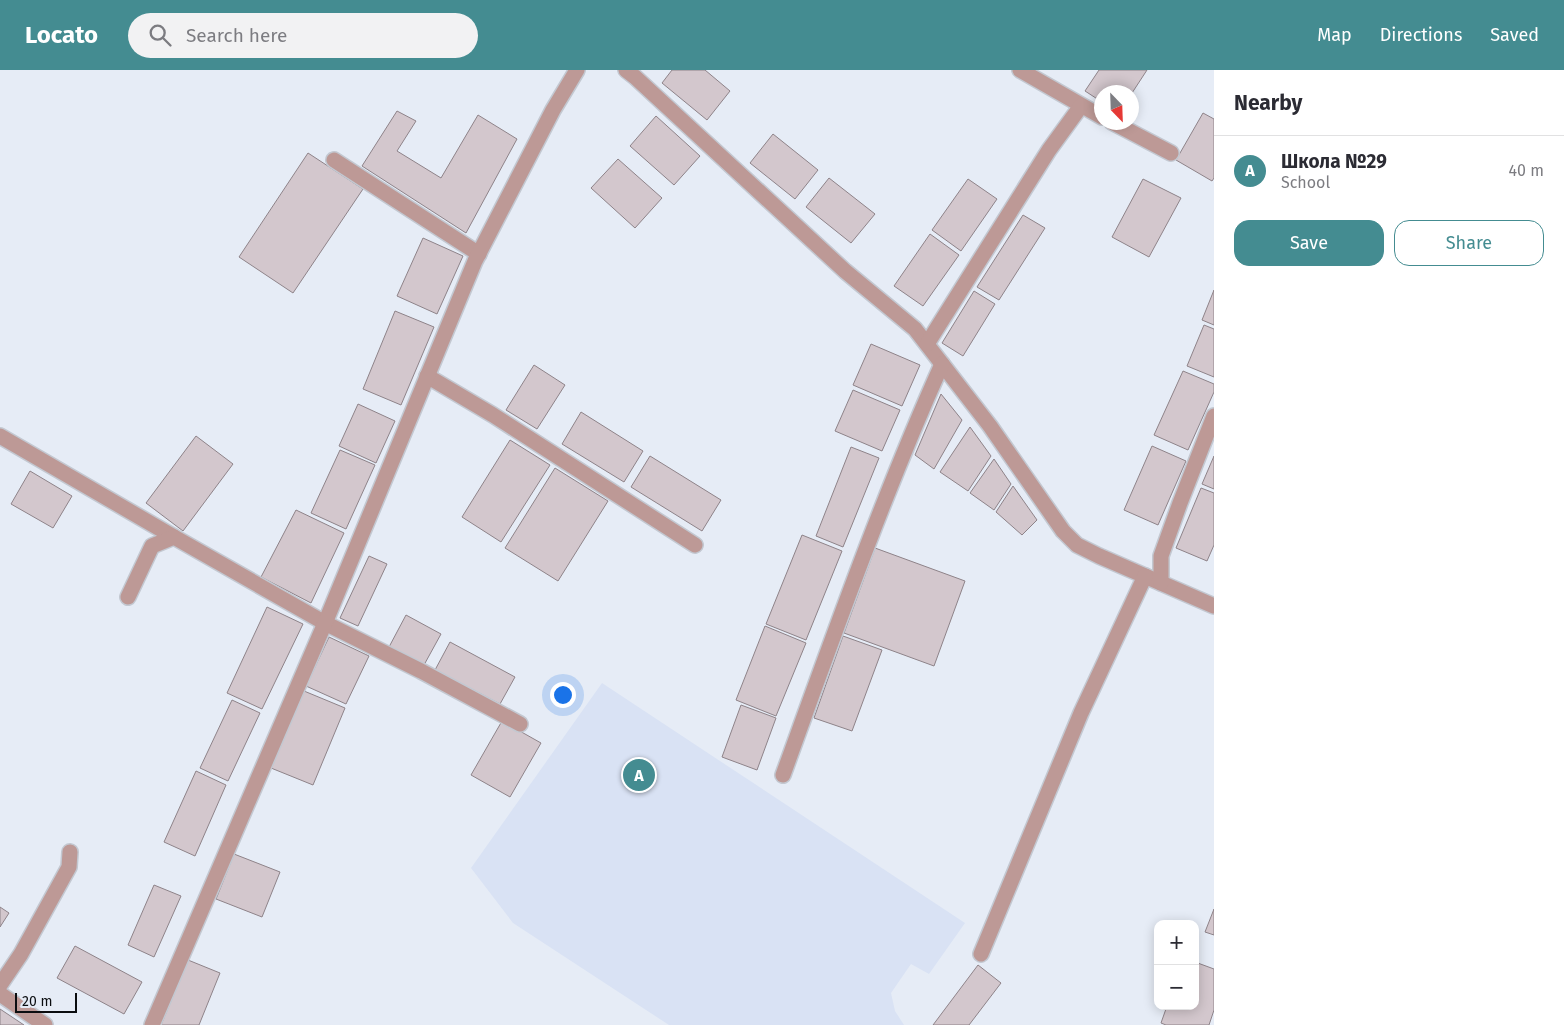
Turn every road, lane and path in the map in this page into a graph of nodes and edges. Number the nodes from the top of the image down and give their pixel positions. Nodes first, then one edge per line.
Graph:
1 (577, 70) edge
2 (626, 70) edge
3 (1020, 70) edge
4 (1081, 106) junction
5 (1094, 113) edge
6 (1127, 130) edge
7 (1171, 153) dead end
8 (334, 160) dead end
9 (479, 254) junction
10 (927, 344) junction
11 (942, 364) junction
12 (427, 376) junction
13 (1214, 416) edge
14 (0, 436) edge
15 (174, 536) junction
16 (694, 545) dead end
17 (1145, 576) junction
18 (1161, 583) junction
19 (128, 597) dead end
20 (1214, 606) edge
21 (325, 623) junction
22 (520, 724) dead end
23 (782, 775) dead end
24 (70, 852) dead end
25 (981, 954) dead end
26 (0, 985) edge
27 (0, 994) edge
28 (45, 1025) edge
29 (152, 1025) edge

1 - 9 street
2 - 10 street
3 - 4 street
4 - 5 street
4 - 10 street
6 - 7 street
8 - 9 street
9 - 12 street
10 - 11 street
11 - 17 street
11 - 23 street
12 - 16 street
12 - 21 street
13 - 18 street
14 - 15 street
15 - 19 street
15 - 21 street
17 - 18 street
17 - 25 street
18 - 20 street
21 - 22 street
21 - 29 street
24 - 26 street
27 - 28 street

